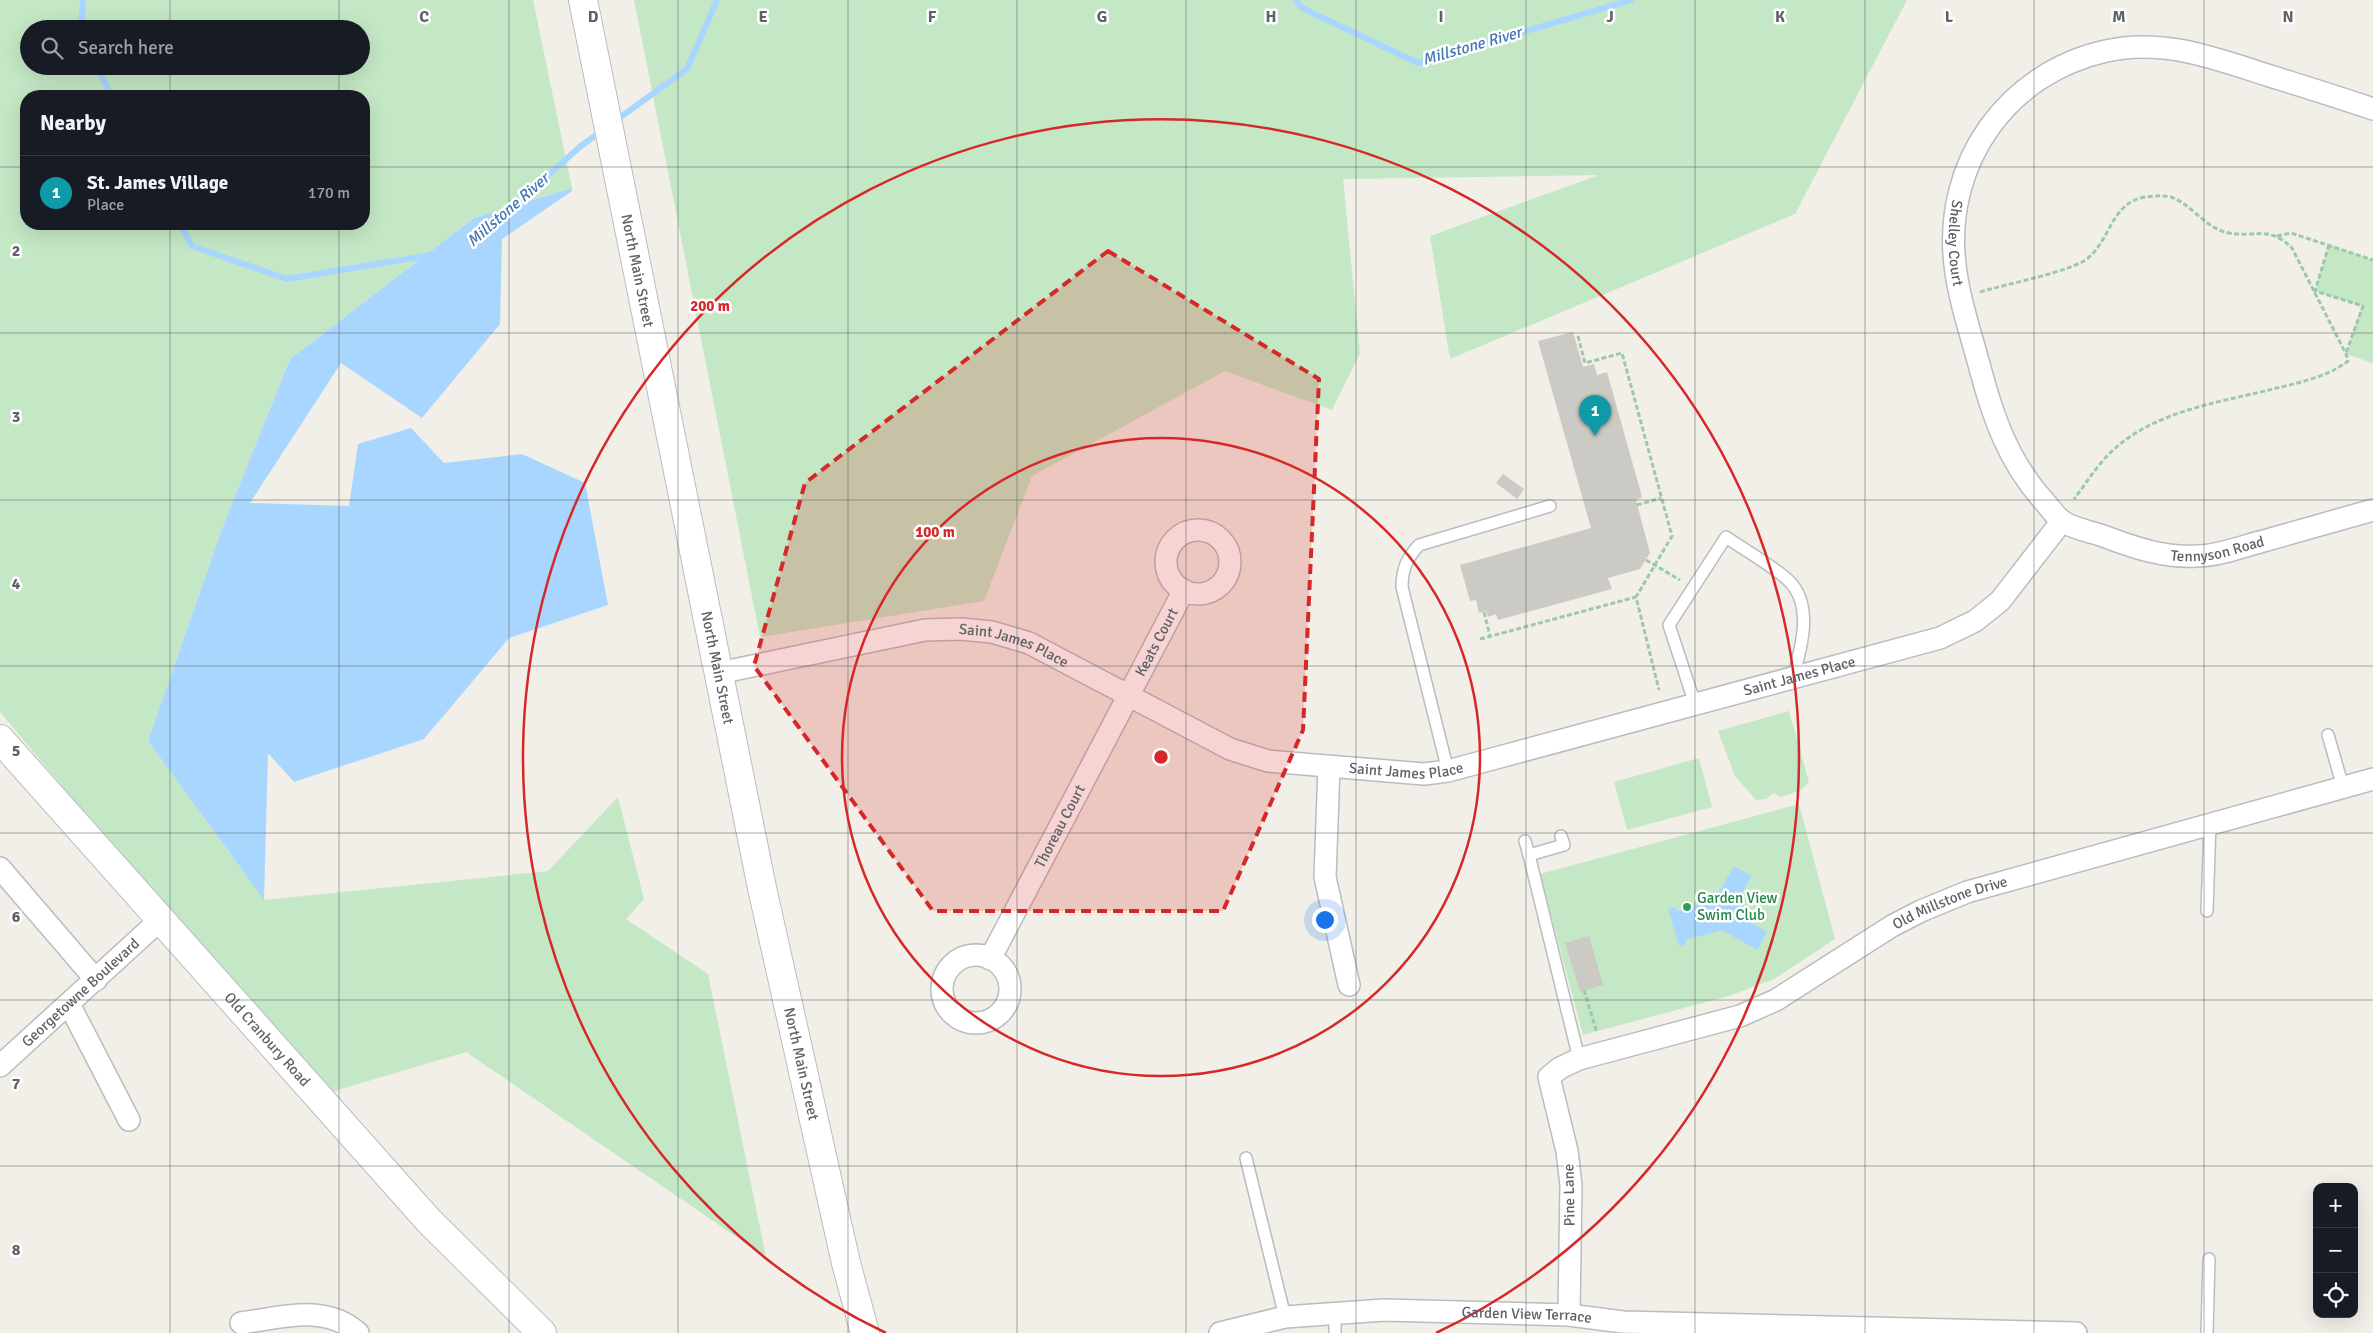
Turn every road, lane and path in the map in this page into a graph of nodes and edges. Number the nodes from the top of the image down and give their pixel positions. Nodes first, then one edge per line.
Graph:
1 (583, 0) edge
2 (2373, 109) edge
3 (2276, 236) junction
4 (2329, 245) junction
5 (2373, 260) edge
6 (2315, 291) junction
7 (1979, 292) dead end
8 (1578, 336) dead end
9 (2346, 354) junction
10 (1661, 498) junction
11 (2074, 499) dead end
12 (1637, 505) dead end
13 (1550, 506) dead end
14 (2373, 510) edge
15 (2062, 521) junction
16 (1646, 560) dead end
17 (1654, 566) junction
18 (1694, 587) junction
19 (1184, 590) dead end
20 (1636, 597) junction
21 (1484, 612) dead end
22 (1490, 636) junction
23 (1480, 639) dead end
24 (719, 673) junction
25 (1794, 678) junction
26 (1659, 690) dead end
27 (1129, 694) junction
28 (1696, 704) junction
29 (2328, 734) dead end
30 (0, 739) edge
31 (1329, 767) junction
32 (1448, 771) junction
33 (2373, 779) edge
34 (2342, 787) junction
35 (2210, 823) junction
36 (1561, 836) dead end
37 (1525, 841) dead end
38 (1529, 855) junction
39 (0, 868) edge
40 (2207, 911) dead end
41 (160, 920) junction
42 (990, 959) dead end
43 (96, 980) junction
44 (1349, 985) dead end
45 (1584, 990) dead end
46 (69, 1004) junction
47 (1597, 1034) dead end
48 (1579, 1059) junction
49 (0, 1066) edge
50 (1550, 1077) joint
51 (128, 1120) dead end
52 (1246, 1158) dead end
53 (2209, 1259) dead end
54 (1569, 1315) junction
55 (1286, 1317) junction
56 (241, 1323) dead end
57 (1335, 1323) edge
58 (538, 1332) edge
59 (358, 1333) edge
60 (865, 1333) edge
61 (1220, 1333) edge
62 (2076, 1333) edge
63 (2207, 1333) edge

1 - 24 street, North Main Street
2 - 15 street, Shelley Court
3 - 4 path
3 - 6 path
3 - 7 path
4 - 5 path
4 - 6 path
6 - 9 path
6 - 9 path
8 - 10 path
9 - 11 path
10 - 12 path
10 - 17 path
13 - 32 lane
14 - 15 street, Tennyson Road
15 - 25 street, Saint James Place
16 - 17 path
17 - 18 path
17 - 20 path
18 - 25 lane
18 - 28 lane
19 - 27 street, Keats Court
20 - 22 path
20 - 26 path
21 - 22 path
22 - 23 path
24 - 27 street, Saint James Place
24 - 60 street, North Main Street
25 - 28 street, Saint James Place
27 - 31 street, Saint James Place
27 - 42 street, Thoreau Court
28 - 32 street, Saint James Place
29 - 34 lane
30 - 41 street, Old Cranbury Road
31 - 32 street, Saint James Place
31 - 44 street
33 - 34 street, Old Millstone Drive
34 - 35 street, Old Millstone Drive
35 - 40 lane
35 - 48 street, Old Millstone Drive
36 - 38 lane
37 - 38 lane
38 - 48 lane
39 - 43 street
41 - 43 street, Georgetowne Boulevard
41 - 58 street, Old Cranbury Road
43 - 46 street, Georgetowne Boulevard
45 - 47 path
46 - 49 street, Georgetowne Boulevard
46 - 51 street
48 - 50 street, Old Millstone Drive
50 - 54 street, Pine Lane
52 - 55 lane
53 - 63 lane
54 - 57 street, Garden View Terrace
54 - 62 street, Garden View Terrace
55 - 57 street, Garden View Terrace
55 - 61 street, Garden View Terrace
56 - 59 street

